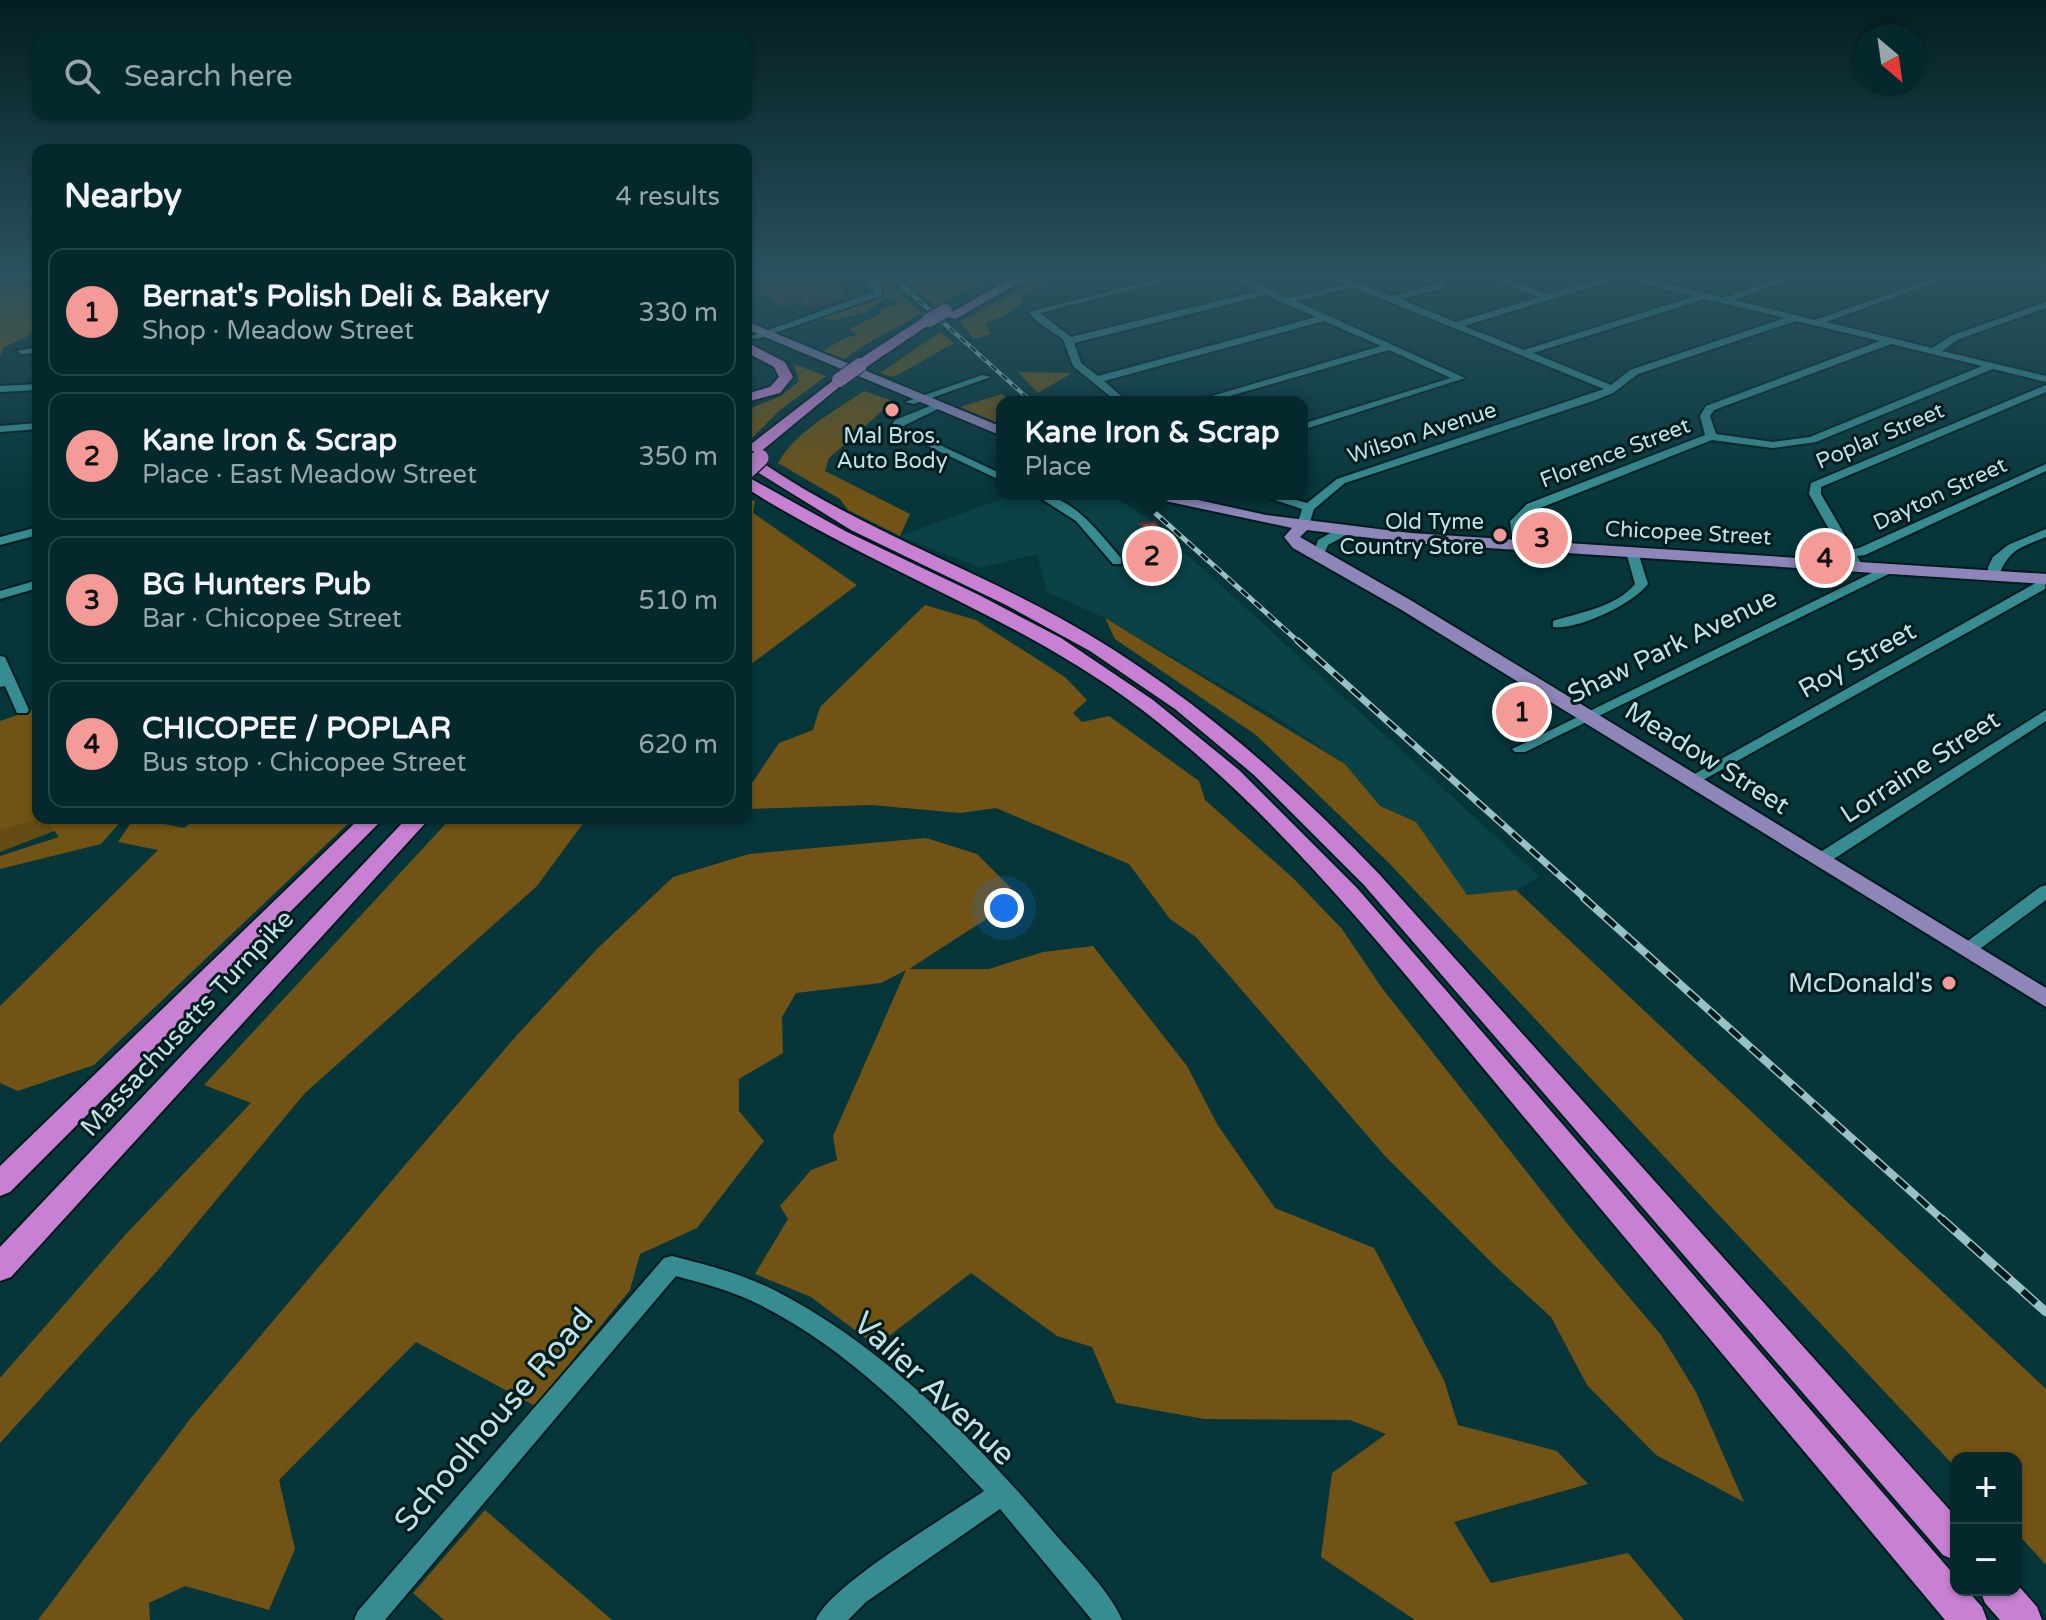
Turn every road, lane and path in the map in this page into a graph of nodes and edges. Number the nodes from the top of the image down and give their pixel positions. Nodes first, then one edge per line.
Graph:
1 (763, 348) edge
2 (780, 348) edge
3 (895, 348) edge
4 (1071, 348) edge
5 (1216, 348) edge
6 (1388, 348) edge
7 (1391, 348) edge
8 (1511, 348) edge
9 (1541, 348) edge
10 (1707, 348) edge
11 (1872, 348) edge
12 (1916, 348) edge
13 (1940, 348) edge
14 (32, 350) edge
15 (22, 351) dead end
16 (1933, 352) junction
17 (1524, 353) junction
18 (1992, 366) junction
19 (986, 377) dead end
20 (2046, 379) edge
21 (1096, 380) junction
22 (32, 387) edge
23 (2046, 388) edge
24 (0, 389) edge
25 (1612, 389) junction
26 (752, 396) edge
27 (1116, 396) edge
28 (1218, 396) edge
29 (925, 404) junction
30 (1308, 425) edge
31 (32, 426) edge
32 (0, 429) edge
33 (996, 430) edge
34 (1711, 437) junction
35 (996, 438) edge
36 (752, 455) edge
37 (752, 457) edge
38 (2046, 467) edge
39 (996, 475) edge
40 (752, 485) edge
41 (1051, 500) edge
42 (1175, 500) edge
43 (1214, 500) edge
44 (1273, 500) edge
45 (1207, 508) junction
46 (1305, 517) junction
47 (32, 533) edge
48 (2046, 533) edge
49 (1376, 534) junction
50 (0, 541) edge
51 (1299, 545) junction
52 (1518, 546) junction
53 (1321, 549) junction
54 (1632, 552) junction
55 (1853, 559) junction
56 (1117, 561) dead end
57 (1338, 565) junction
58 (1890, 568) junction
59 (1993, 575) junction
60 (2044, 579) edge
61 (32, 586) edge
62 (0, 595) edge
63 (1558, 624) dead end
64 (0, 660) edge
65 (5, 682) edge
66 (22, 710) dead end
67 (2046, 714) edge
68 (1584, 716) junction
69 (1520, 749) dead end
70 (1690, 781) junction
71 (367, 824) edge
72 (413, 824) edge
73 (1820, 860) junction
74 (2046, 891) edge
75 (1967, 950) junction
76 (2046, 999) edge
77 (0, 1184) edge
78 (673, 1266) joint
79 (0, 1268) edge
80 (1001, 1494) junction
81 (1950, 1536) edge
82 (2003, 1596) edge
83 (367, 1620) edge
84 (829, 1620) edge
85 (1109, 1620) edge
86 (1969, 1620) edge
87 (2024, 1620) edge

1 - 26 highway
2 - 29 main road
3 - 36 highway
4 - 21 street
5 - 21 street
6 - 28 street
7 - 30 street
8 - 17 street
9 - 17 street
10 - 25 street, Wilson Avenue
11 - 34 street
12 - 16 street
13 - 16 street
14 - 15 street
16 - 18 street
17 - 25 street
18 - 20 street
18 - 34 street
19 - 29 street
21 - 27 street
22 - 24 street
23 - 55 street, Poplar Street
25 - 46 street, Wilson Avenue
29 - 33 main road
29 - 35 main road
29 - 39 street
31 - 32 street
34 - 52 street, Florence Street
37 - 81 highway
38 - 55 street, Dayton Street
40 - 86 highway
41 - 56 street
42 - 45 main road, Chicopee Street
43 - 46 main road, Chicopee Street
44 - 46 street
45 - 46 main road, Chicopee Street
45 - 51 main road, Meadow Street
46 - 49 main road, Chicopee Street
46 - 51 main road
46 - 53 main road, Meadow Street
47 - 50 street
48 - 59 street
49 - 52 main road, Chicopee Street
49 - 53 street
51 - 57 main road, Meadow Street
52 - 54 main road, Chicopee Street
53 - 57 main road, Meadow Street
54 - 55 main road, Chicopee Street
54 - 63 street
55 - 58 main road, Chicopee Street
57 - 68 main road, Meadow Street
58 - 59 main road, Chicopee Street
58 - 68 street, Shaw Park Avenue
59 - 60 main road, Chicopee Street
60 - 70 street, Roy Street
61 - 62 street
64 - 65 street
65 - 66 street
67 - 73 street, Lorraine Street
68 - 69 street, Shaw Park Avenue
68 - 70 main road, Meadow Street
70 - 73 main road, Meadow Street
71 - 77 highway, Massachusetts Turnpike
72 - 79 highway, Massachusetts Turnpike
73 - 75 main road, Meadow Street
74 - 75 street
75 - 76 main road, Meadow Street
78 - 80 street, Valier Avenue
78 - 83 street, Schoolhouse Road
80 - 84 street
80 - 85 street, Valier Avenue
82 - 87 highway

